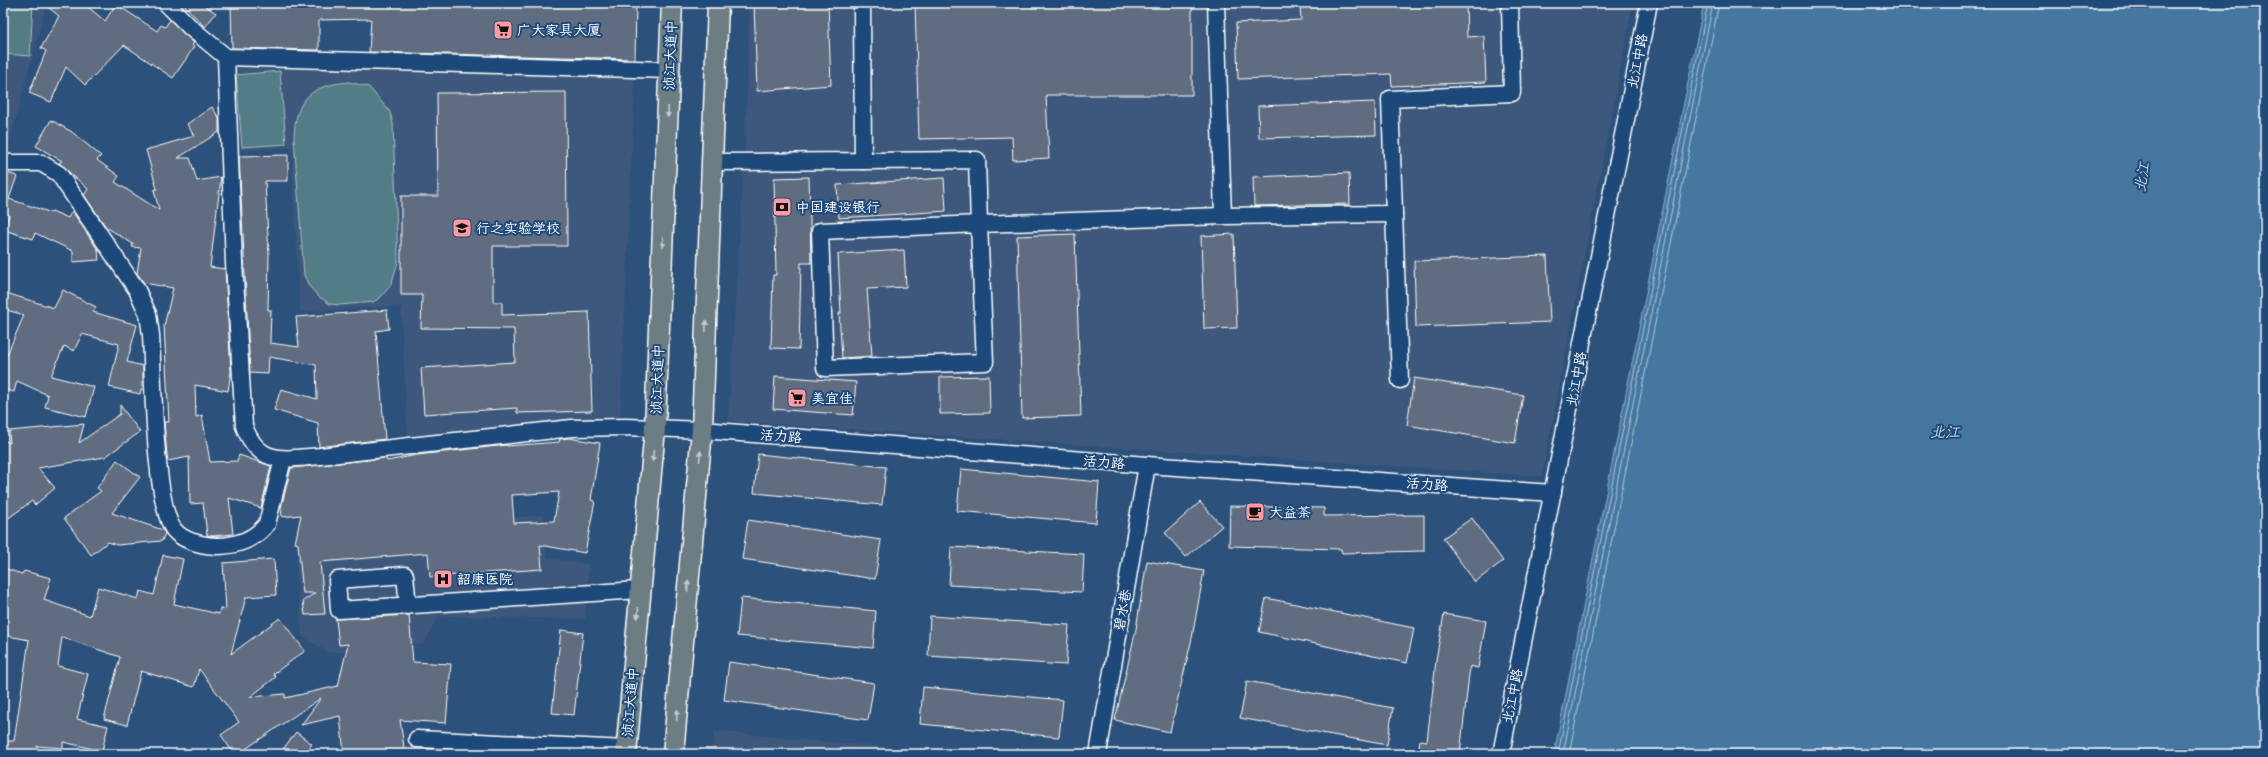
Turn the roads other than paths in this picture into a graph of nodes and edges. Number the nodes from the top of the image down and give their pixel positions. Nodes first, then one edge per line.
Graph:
1 (166, 3) edge
2 (672, 3) edge
3 (718, 3) edge
4 (862, 3) edge
5 (1216, 3) edge
6 (1510, 3) edge
7 (1649, 3) edge
8 (226, 57) junction
9 (669, 70) junction
10 (863, 161) junction
11 (713, 162) junction
12 (3, 163) edge
13 (1394, 214) junction
14 (1222, 216) junction
15 (979, 224) junction
16 (1400, 380) dead end
17 (655, 428) junction
18 (702, 430) junction
19 (283, 459) junction
20 (1147, 466) junction
21 (1553, 493) junction
22 (640, 590) junction
23 (408, 606) dead end
24 (417, 739) dead end
25 (626, 752) edge
26 (673, 754) edge
27 (1098, 754) edge
28 (1501, 754) edge

1 - 8 street
2 - 9 main road, 浈江大道中
3 - 11 main road
4 - 10 street
5 - 14 street
6 - 13 street
7 - 21 street, 北江中路
8 - 9 street
8 - 19 street, 活力路
9 -> 17 main road, 浈江大道中
10 - 11 street
10 - 15 street
18 -> 11 main road
12 - 19 street
13 - 14 street
13 - 16 street
14 - 15 street
15 - 15 street
17 - 18 street, 活力路
17 - 19 street, 活力路
17 -> 22 main road, 浈江大道中
18 - 20 street, 活力路
26 -> 18 main road
20 - 21 street, 活力路
20 - 27 street, 碧水巷
21 - 28 street, 北江中路
22 - 23 street
22 -> 25 main road, 浈江大道中
24 - 25 street

